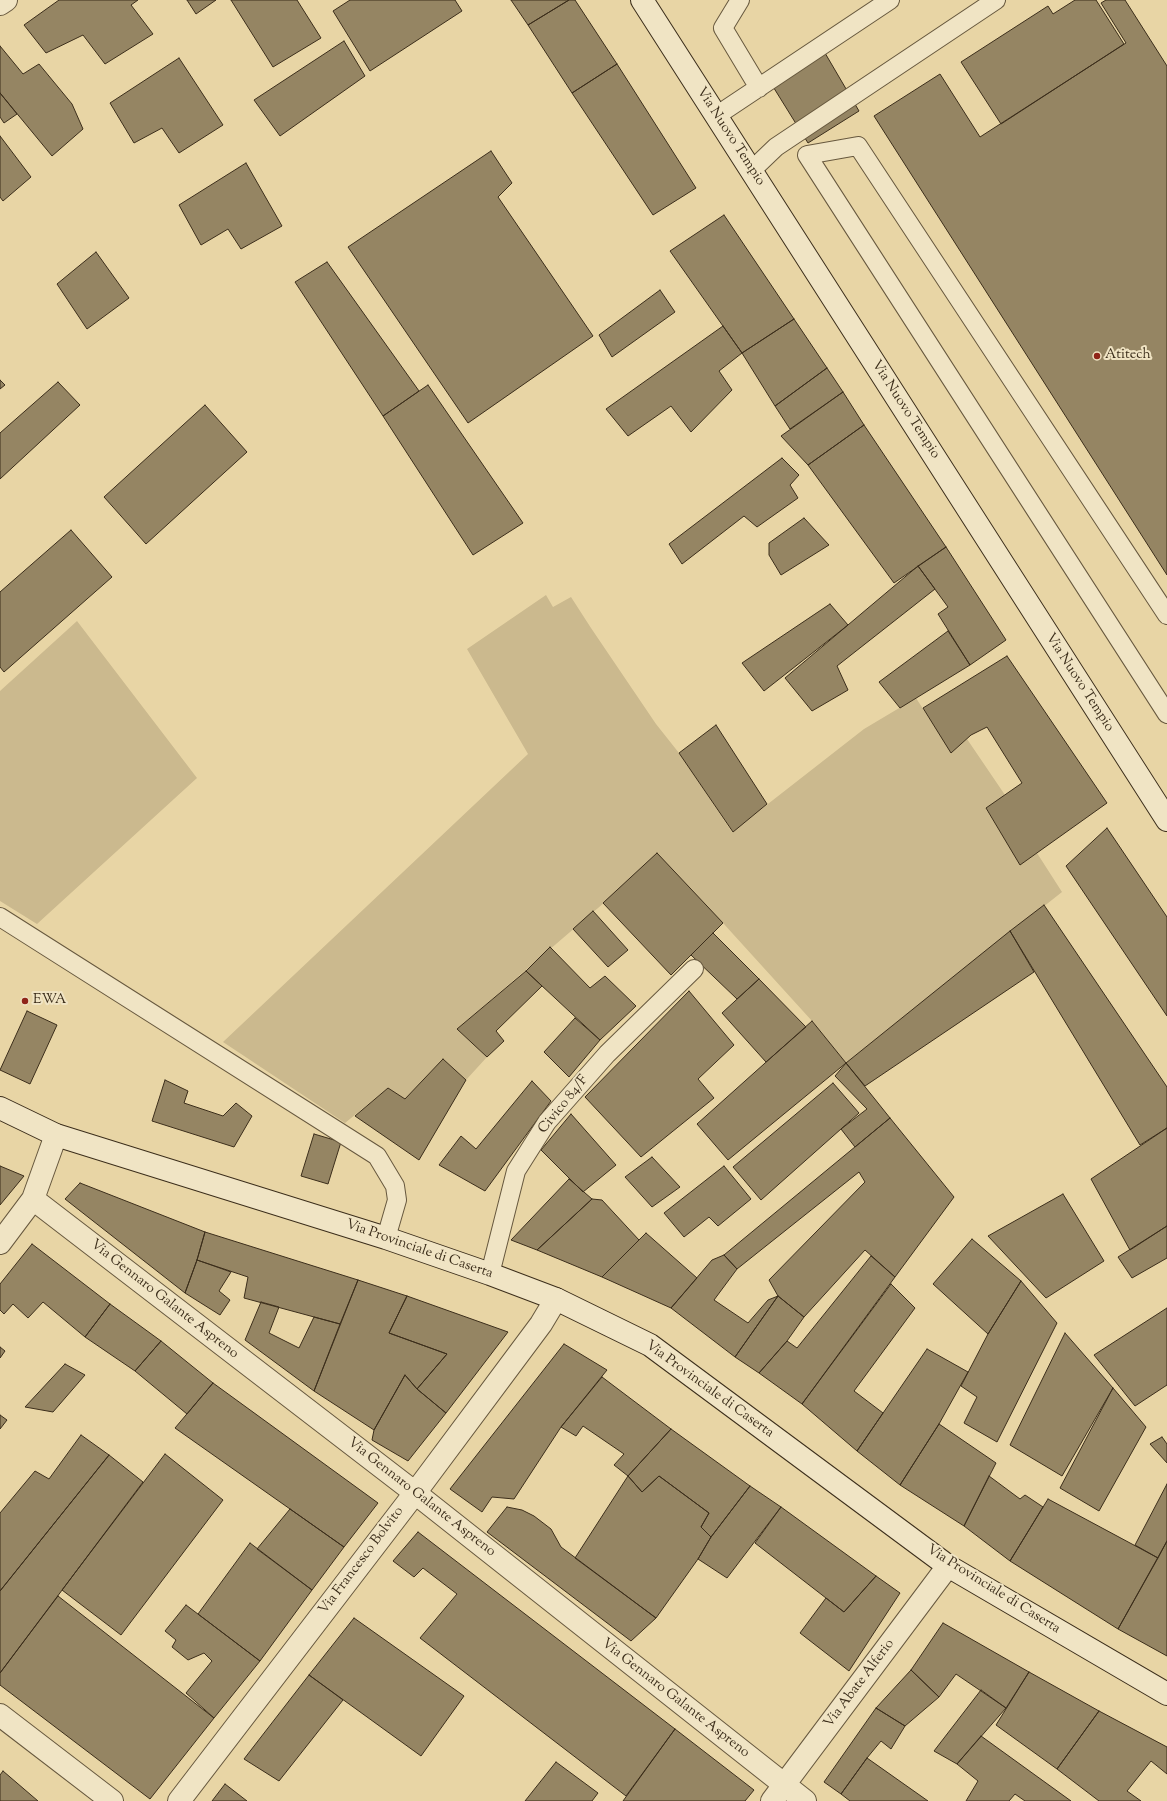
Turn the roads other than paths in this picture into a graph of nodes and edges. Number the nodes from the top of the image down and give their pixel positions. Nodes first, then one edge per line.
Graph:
1 (6, 0) edge
2 (642, 0) edge
3 (890, 0) edge
4 (996, 0) edge
5 (741, 2) edge
6 (0, 4) edge
7 (759, 88) junction
8 (716, 116) junction
9 (776, 147) junction
10 (807, 155) junction
11 (752, 170) junction
12 (1167, 615) edge
13 (1167, 714) edge
14 (1167, 820) edge
15 (0, 917) edge
16 (694, 969) dead end
17 (0, 1108) edge
18 (56, 1135) junction
19 (33, 1199) junction
20 (386, 1238) junction
21 (0, 1242) edge
22 (490, 1274) junction
23 (556, 1299) junction
24 (414, 1493) junction
25 (948, 1566) junction
26 (1167, 1694) edge
27 (0, 1715) edge
28 (778, 1793) edge
29 (112, 1801) edge
30 (179, 1801) edge
31 (805, 1801) edge

1 - 6 street
2 - 8 street, Via Nuovo Tempio
3 - 7 lane
4 - 9 lane
5 - 7 lane
7 - 8 lane
8 - 11 street, Via Nuovo Tempio
9 - 10 lane
9 - 11 lane
10 - 12 lane
10 - 13 lane
11 - 14 street, Via Nuovo Tempio
15 - 20 lane
16 - 22 lane, Civico 84/F
17 - 18 street, Via Provinciale di Caserta
18 - 19 street
18 - 20 street, Via Provinciale di Caserta
19 - 21 street
19 - 24 street, Via Gennaro Galante Aspreno
20 - 22 street, Via Provinciale di Caserta
22 - 23 street, Via Provinciale di Caserta
23 - 24 street, Via Francesco Bolvito
23 - 25 street, Via Provinciale di Caserta
24 - 28 street, Via Gennaro Galante Aspreno
24 - 30 street, Via Francesco Bolvito
25 - 26 street, Via Provinciale di Caserta
25 - 28 street, Via Abate Alferio
27 - 29 street
28 - 31 street, Via Gennaro Galante Aspreno

